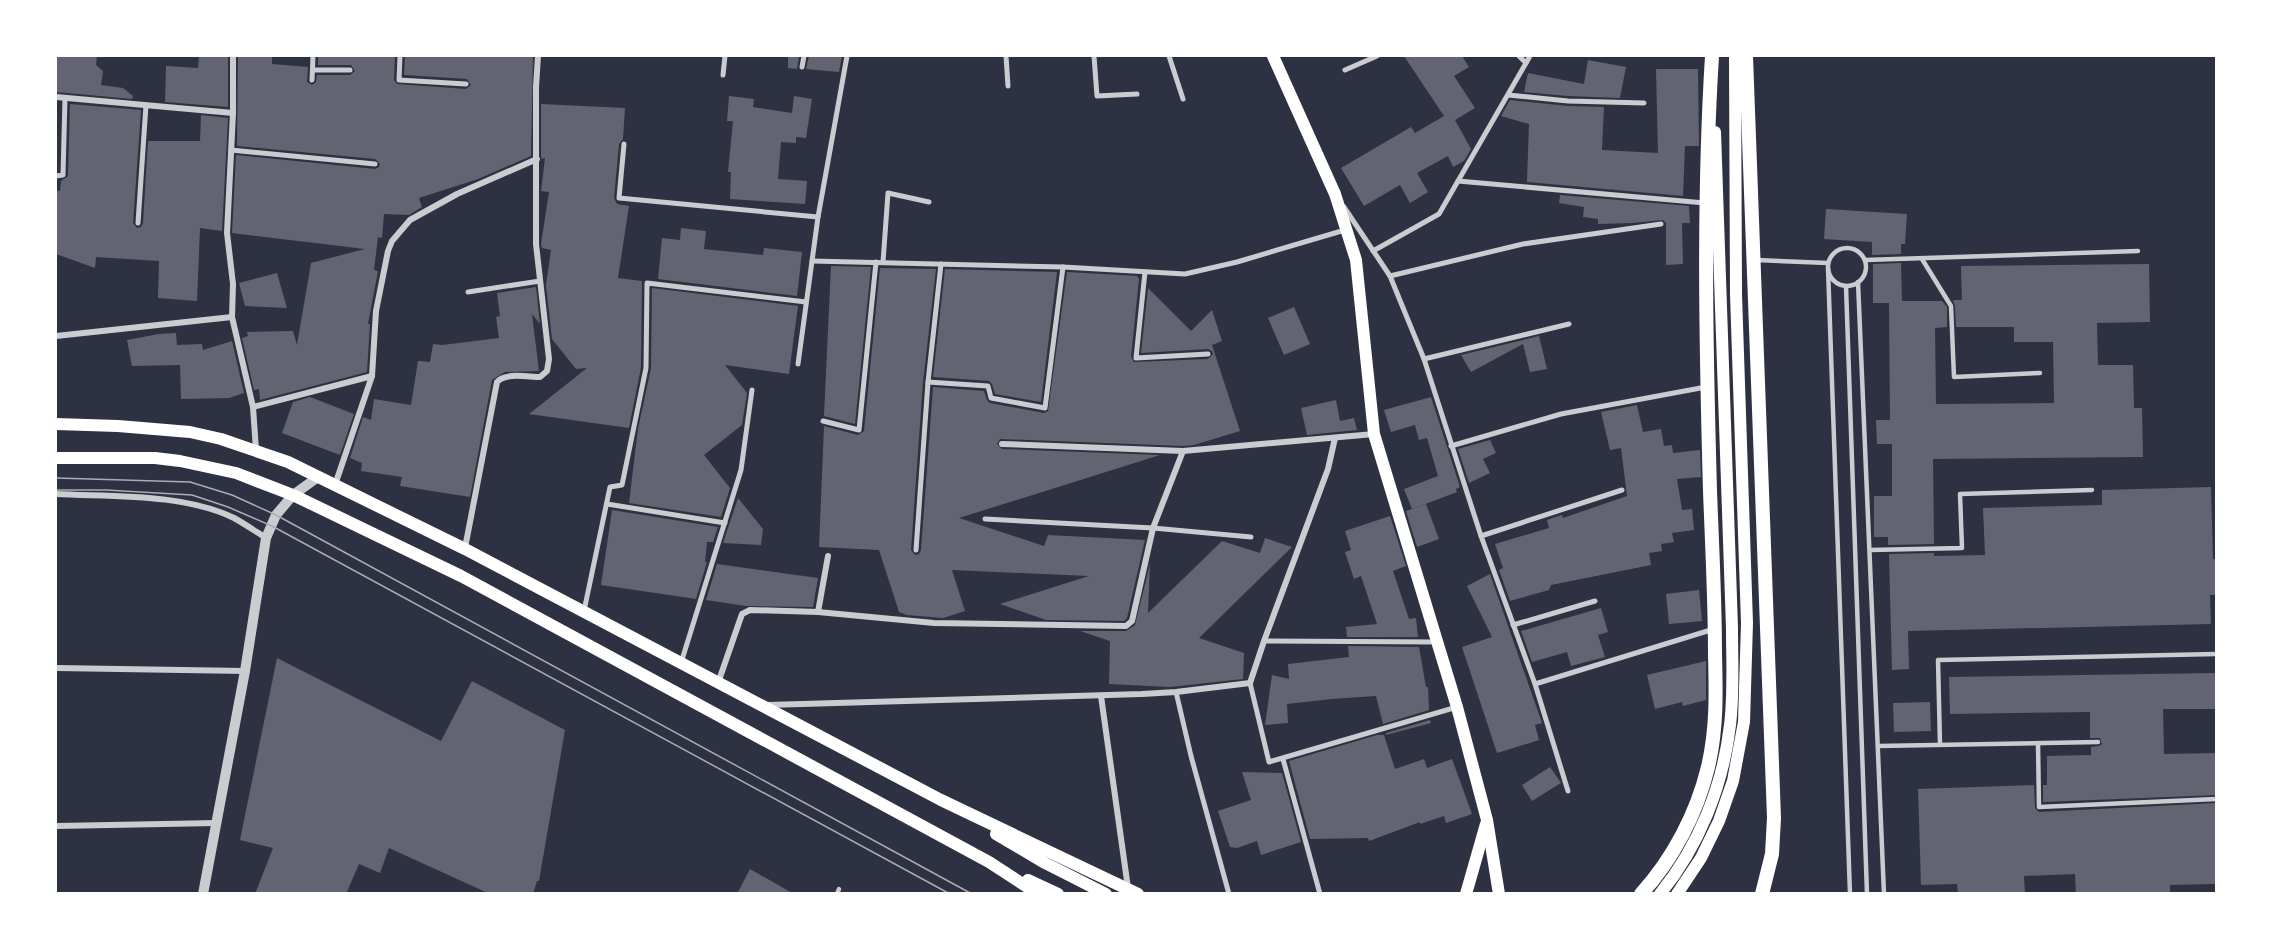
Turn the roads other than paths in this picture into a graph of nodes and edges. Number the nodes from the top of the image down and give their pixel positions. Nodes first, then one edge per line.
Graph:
1 (233, 56) edge
2 (313, 56) edge
3 (400, 56) edge
4 (538, 56) edge
5 (725, 56) edge
6 (804, 56) edge
7 (847, 56) edge
8 (1006, 56) edge
9 (1094, 56) edge
10 (1169, 56) edge
11 (1273, 56) edge
12 (1377, 56) edge
13 (1519, 56) edge
14 (1530, 56) edge
15 (1713, 56) edge
16 (1735, 56) edge
17 (1746, 56) edge
18 (1526, 63) junction
19 (802, 67) dead end
20 (313, 70) junction
21 (350, 70) dead end
22 (1345, 70) dead end
23 (723, 75) dead end
24 (312, 80) dead end
25 (466, 84) dead end
26 (1008, 86) dead end
27 (1137, 94) dead end
28 (1508, 95) junction
29 (56, 97) edge
30 (65, 98) junction
31 (1183, 99) dead end
32 (1644, 103) dead end
33 (146, 105) junction
34 (233, 113) junction
35 (624, 144) dead end
36 (231, 150) junction
37 (537, 159) junction
38 (375, 164) dead end
39 (56, 176) edge
40 (1458, 181) junction
41 (1335, 194) junction
42 (928, 202) dead end
43 (1706, 204) junction
44 (818, 217) junction
45 (138, 223) dead end
46 (1661, 224) dead end
47 (1347, 229) junction
48 (1373, 251) junction
49 (2138, 251) dead end
50 (1922, 259) junction
51 (1752, 260) junction
52 (1864, 260) junction
53 (812, 261) junction
54 (879, 262) junction
55 (941, 264) junction
56 (1828, 266) junction
57 (1063, 267) junction
58 (1145, 272) junction
59 (1390, 276) junction
60 (540, 281) junction
61 (1858, 282) junction
62 (1846, 286) junction
63 (468, 292) dead end
64 (806, 302) junction
65 (232, 317) junction
66 (1569, 324) dead end
67 (56, 336) edge
68 (1208, 354) dead end
69 (1425, 358) junction
70 (798, 364) dead end
71 (2040, 373) dead end
72 (372, 376) junction
73 (928, 382) junction
74 (1707, 387) junction
75 (752, 390) dead end
76 (253, 407) junction
77 (823, 420) dead end
78 (56, 424) edge
79 (1374, 434) junction
80 (1335, 438) junction
81 (1002, 444) dead end
82 (1451, 446) junction
83 (256, 450) junction
84 (1182, 451) junction
85 (56, 458) edge
86 (318, 477) junction
87 (335, 485) junction
88 (1622, 490) dead end
89 (2092, 490) dead end
90 (56, 494) edge
91 (293, 495) junction
92 (607, 504) junction
93 (985, 519) dead end
94 (725, 523) junction
95 (1153, 528) junction
96 (1481, 536) junction
97 (1251, 537) dead end
98 (266, 538) junction
99 (465, 549) junction
100 (916, 550) dead end
101 (1870, 550) junction
102 (828, 556) dead end
103 (1595, 601) dead end
104 (818, 612) junction
105 (584, 613) junction
106 (1513, 625) junction
107 (1715, 629) junction
108 (1264, 641) junction
109 (1436, 642) junction
110 (2217, 654) edge
111 (681, 663) junction
112 (56, 668) edge
113 (245, 671) junction
114 (718, 683) junction
115 (1251, 683) junction
116 (1535, 684) junction
117 (1176, 692) junction
118 (1101, 696) junction
119 (761, 705) junction
120 (1457, 707) junction
121 (2098, 742) dead end
122 (2038, 743) junction
123 (1940, 745) junction
124 (1878, 746) junction
125 (1283, 759) junction
126 (1568, 791) dead end
127 (941, 800) junction
128 (2217, 800) edge
129 (1487, 820) junction
130 (217, 823) junction
131 (56, 826) edge
132 (989, 862) junction
133 (1133, 891) edge
134 (203, 894) edge
135 (1038, 894) edge
136 (1058, 894) edge
137 (1106, 894) edge
138 (1229, 894) edge
139 (1320, 894) edge
140 (1466, 894) edge
141 (1499, 894) edge
142 (1641, 894) edge
143 (1660, 894) edge
144 (1677, 894) edge
145 (1762, 894) edge
146 (1850, 894) edge
147 (1867, 894) edge
148 (1884, 894) edge

1 - 34 street
2 - 20 street
3 - 25 street
4 - 37 street
5 - 23 street
6 - 19 street
7 - 44 street
8 - 26 street
9 - 27 street
10 - 31 street
11 - 41 main road
12 - 22 street
13 - 18 street
14 - 18 street
15 - 43 main road
15 - 143 main road
16 - 144 main road
17 - 51 main road
18 - 28 street
20 - 21 street
20 - 24 street
28 - 32 street
28 - 40 street
29 - 30 street
30 - 33 street
30 - 39 street
33 - 34 street
33 - 45 street
34 - 36 street
35 - 44 street
36 - 38 street
36 - 65 street
37 - 60 street
37 - 72 street
40 - 43 street
40 - 48 street
41 - 47 main road
41 - 48 street
42 - 54 street
43 - 74 main road
44 - 53 street
46 - 59 street
47 - 58 street
47 - 79 main road
48 - 59 street
49 - 50 lane
50 - 52 lane
50 - 71 lane
51 - 56 lane
51 - 145 main road
52 - 56 lane
52 - 61 lane
53 - 54 street
53 - 64 street
54 - 55 street
54 - 77 street
55 - 57 street
55 - 73 street
56 - 62 lane
56 - 146 lane
57 - 58 street
57 - 73 street
58 - 68 street
59 - 69 street
60 - 63 street
60 - 99 street
61 - 62 lane
61 - 101 lane
62 - 147 lane
64 - 70 street
64 - 92 street
65 - 67 street
65 - 76 street
66 - 69 street
69 - 82 street
72 - 76 street
72 - 87 street
73 - 100 street
74 - 82 street
74 - 107 main road
75 - 94 street
76 - 83 street
78 - 83 main road
79 - 80 street
79 - 109 main road
80 - 84 street
80 - 108 street
81 - 84 street
82 - 96 street
83 - 86 main road
84 - 95 street
85 - 91 main road
86 - 87 main road
86 - 91 street
87 - 99 main road
88 - 96 street
89 - 101 lane
90 - 98 street
91 - 98 street
91 - 132 main road
92 - 94 street
92 - 105 street
93 - 95 street
94 - 111 street
95 - 97 street
95 - 104 street
96 - 106 street
98 - 113 street
99 - 105 main road
101 - 124 lane
102 - 104 street
103 - 106 street
104 - 114 street
105 - 111 main road
106 - 116 street
107 - 116 street
107 - 142 main road
108 - 109 street
108 - 115 street
109 - 120 main road
110 - 123 lane
111 - 114 main road
112 - 113 street
113 - 130 street
114 - 119 main road
115 - 117 street
115 - 125 street
116 - 126 street
117 - 118 street
117 - 138 street
118 - 119 street
118 - 133 street
119 - 127 main road
120 - 125 street
120 - 129 main road
121 - 122 lane
122 - 123 lane
122 - 128 lane
123 - 124 lane
124 - 148 lane
125 - 139 street
127 - 133 main road
127 - 137 main road
129 - 140 main road
129 - 141 main road
130 - 131 street
130 - 134 street
132 - 135 main road
132 - 136 main road

